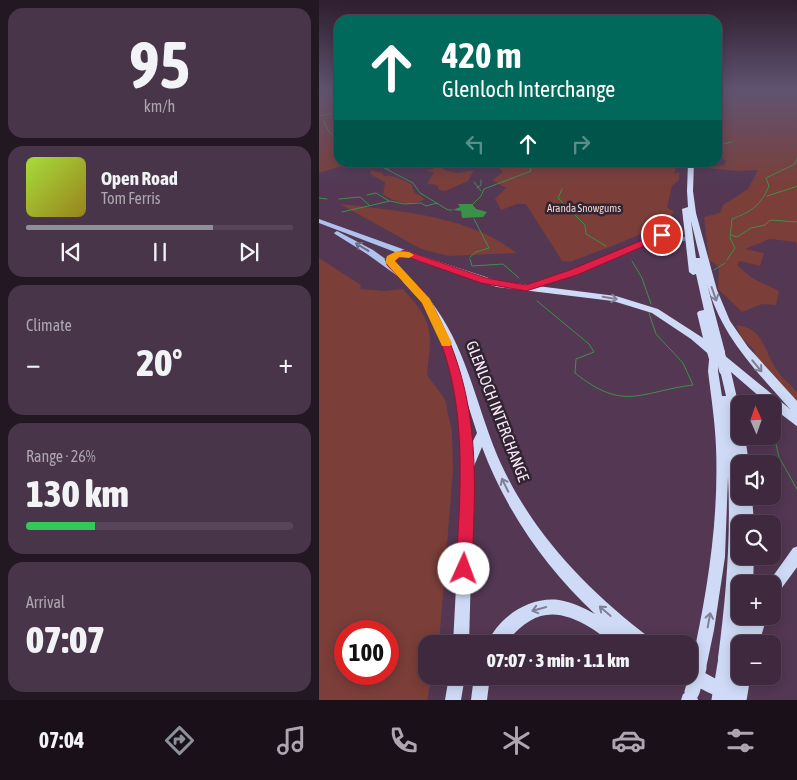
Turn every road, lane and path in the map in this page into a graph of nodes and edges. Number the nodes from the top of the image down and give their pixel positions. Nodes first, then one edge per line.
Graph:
1 (690, 167) edge
2 (690, 167) edge
3 (693, 214) junction
4 (319, 221) edge
5 (319, 226) edge
6 (689, 238) junction
7 (404, 253) junction
8 (419, 258) joint
9 (558, 278) junction
10 (407, 280) junction
11 (521, 288) junction
12 (562, 292) junction
13 (426, 302) junction
14 (717, 356) junction
15 (753, 386) junction
16 (762, 395) edge
17 (797, 410) edge
18 (781, 413) edge
19 (797, 422) edge
20 (797, 430) edge
21 (484, 433) junction
22 (742, 455) edge
23 (469, 473) junction
24 (797, 552) edge
25 (781, 576) edge
26 (461, 635) edge
27 (501, 635) edge
28 (616, 635) edge
29 (634, 635) edge
30 (736, 635) edge
31 (698, 653) edge
32 (698, 673) edge
33 (731, 676) edge
34 (456, 685) edge
35 (482, 685) edge
36 (692, 685) edge
37 (698, 685) edge
38 (734, 685) edge
39 (738, 685) edge
40 (690, 698) edge
41 (453, 700) edge
42 (479, 700) edge
43 (719, 700) edge
44 (726, 700) edge
45 (732, 700) edge
46 (739, 700) edge

1 - 3 highway
2 - 6 highway
3 - 14 highway
3 -> 17 highway
4 - 7 main road
10 -> 5 main road
6 - 9 street
6 - 14 highway, bridge
7 - 8 main road
7 - 10 main road
8 - 11 highway
9 - 11 street
9 - 12 street
10 - 13 highway, GLENLOCH INTERCHANGE
11 - 12 highway
12 -> 15 highway
13 - 21 highway, GLENLOCH INTERCHANGE
13 - 23 highway
14 - 22 highway, bridge
14 - 30 highway
31 -> 14 highway
15 - 16 highway
15 - 19 highway
18 - 20 highway
21 - 23 highway
29 -> 21 highway, GLENLOCH INTERCHANGE
23 - 26 highway
24 - 25 highway
28 -> 27 highway
32 - 46 highway
33 - 43 highway, bridge
34 - 41 highway
35 - 42 highway
36 - 40 highway, bridge
37 - 44 highway
38 - 45 highway, bridge
39 - 46 highway, bridge

